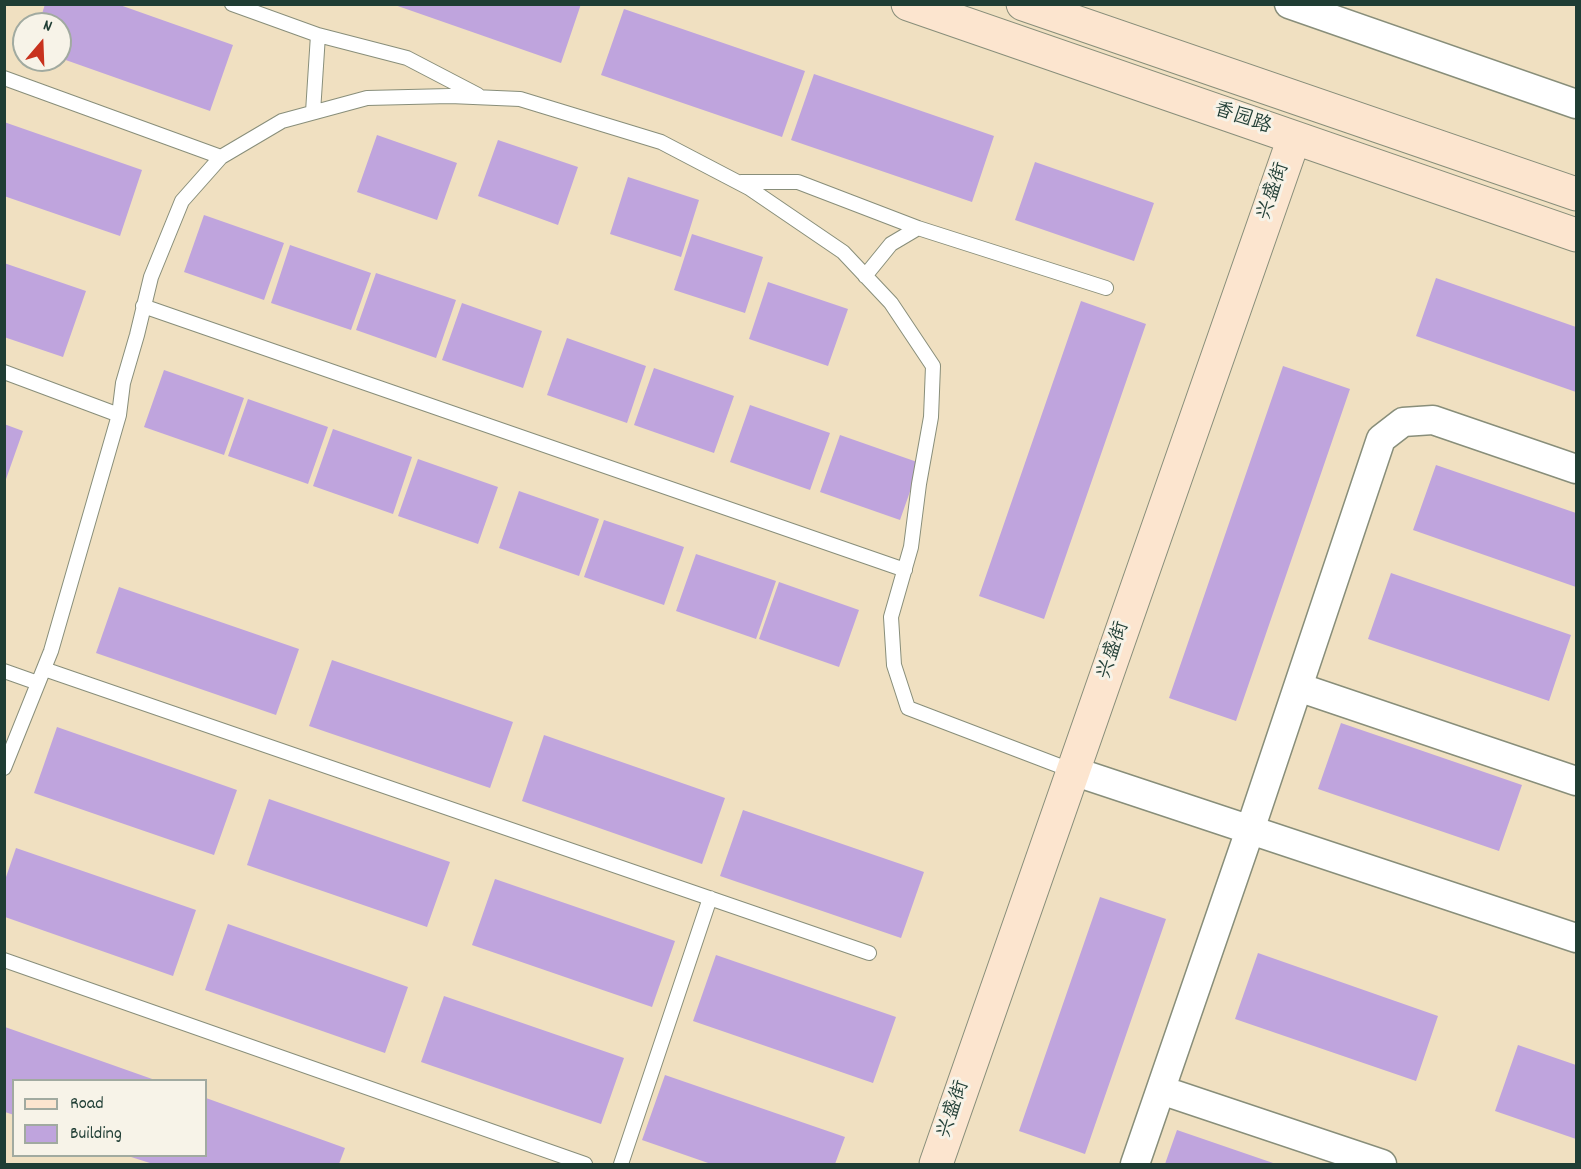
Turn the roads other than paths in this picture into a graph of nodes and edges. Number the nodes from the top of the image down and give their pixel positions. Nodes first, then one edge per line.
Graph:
1 (232, 4) edge
2 (908, 4) edge
3 (1023, 4) edge
4 (1289, 4) edge
5 (318, 35) junction
6 (4, 78) edge
7 (483, 97) junction
8 (1576, 104) edge
9 (313, 112) junction
10 (1294, 138) junction
11 (221, 157) junction
12 (739, 182) junction
13 (1576, 194) edge
14 (918, 228) junction
15 (1576, 235) edge
16 (865, 276) junction
17 (1106, 288) dead end
18 (143, 306) junction
19 (4, 372) edge
20 (118, 414) junction
21 (1576, 469) edge
22 (904, 570) junction
23 (44, 669) junction
24 (4, 671) edge
25 (38, 683) junction
26 (1298, 687) junction
27 (4, 768) edge
28 (1073, 771) junction
29 (1576, 781) edge
30 (1250, 830) junction
31 (710, 898) junction
32 (1576, 939) edge
33 (869, 953) dead end
34 (4, 960) edge
35 (1161, 1090) junction
36 (585, 1164) edge
37 (621, 1164) edge
38 (936, 1164) edge
39 (1135, 1164) edge
40 (1382, 1164) edge

1 - 5 lane
2 - 10 street, 香园路
3 - 13 street, 香园路
4 - 8 street
5 - 7 lane
5 - 9 lane
6 - 11 lane
7 - 9 lane
7 - 12 lane
9 - 11 lane
10 - 15 street, 香园路
10 - 28 street, 兴盛街
11 - 18 lane
12 - 14 lane
12 - 16 lane
14 - 16 lane
14 - 17 lane
16 - 22 lane
18 - 20 lane
18 - 22 lane
19 - 20 lane
20 - 23 lane
21 - 26 street
22 - 28 lane
23 - 25 lane
23 - 31 lane
24 - 25 lane
25 - 27 lane
26 - 29 street
26 - 30 street
28 - 30 street
28 - 38 street, 兴盛街
30 - 32 street
30 - 35 street
31 - 33 lane
31 - 37 lane
34 - 36 lane
35 - 39 street
35 - 40 street

